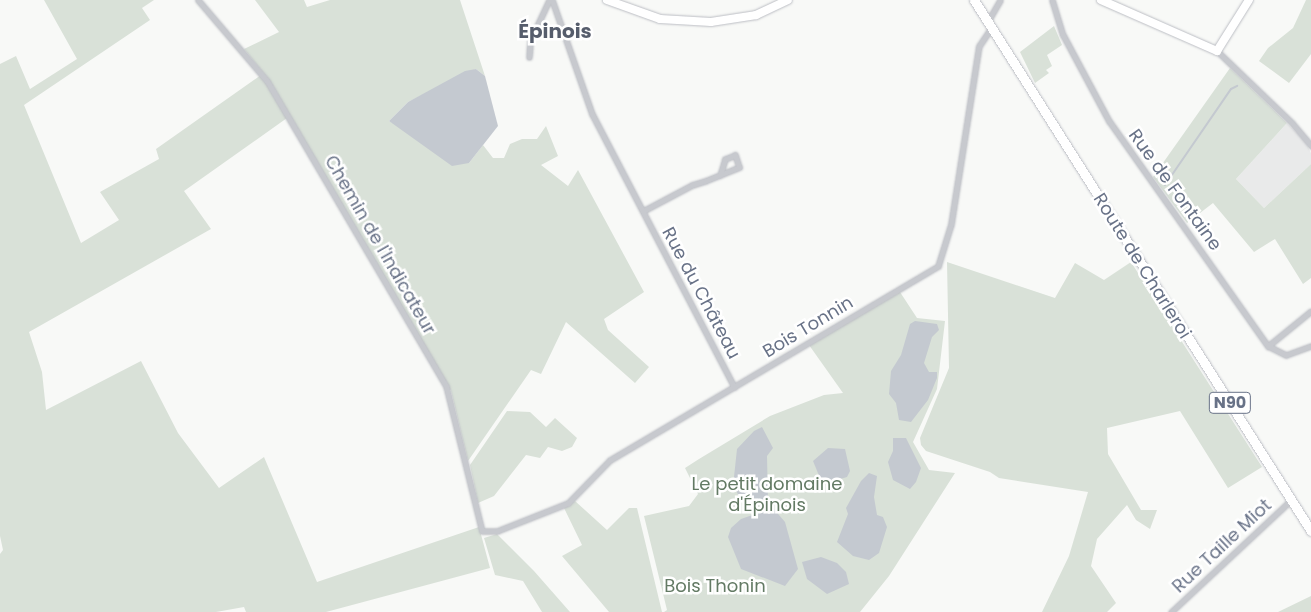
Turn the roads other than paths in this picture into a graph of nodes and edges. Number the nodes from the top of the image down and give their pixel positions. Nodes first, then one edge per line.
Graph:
1 (198, 0) edge
2 (550, 0) edge
3 (607, 0) edge
4 (788, 0) edge
5 (974, 0) edge
6 (1000, 0) edge
7 (1052, 0) edge
8 (1101, 0) edge
9 (1249, 0) edge
10 (989, 24) junction
11 (1217, 51) junction
12 (529, 57) dead end
13 (1310, 142) edge
14 (720, 174) junction
15 (643, 211) junction
16 (1311, 311) edge
17 (1268, 346) junction
18 (1311, 346) edge
19 (734, 387) junction
20 (1291, 500) junction
21 (482, 531) joint
22 (1311, 531) edge
23 (1171, 612) edge

1 - 21 street, Chemin de l'Indicateur
2 - 12 street
2 - 15 street, Rue du Château
3 - 4 street
5 - 10 main road, Route de Charleroi / N90
6 - 10 street, Bois Tonnin
7 - 17 street, Rue de Fontaine
8 - 11 street
9 - 11 street
10 - 19 street, Bois Tonnin
10 - 20 main road, Route de Charleroi / N90
11 - 13 street
14 - 14 street
14 - 15 street
15 - 19 street, Rue du Château
16 - 17 street
17 - 18 street
19 - 21 street, Bois Tonnin
20 - 22 main road, Route de Charleroi / N90
20 - 23 street, Rue Taille Miot

